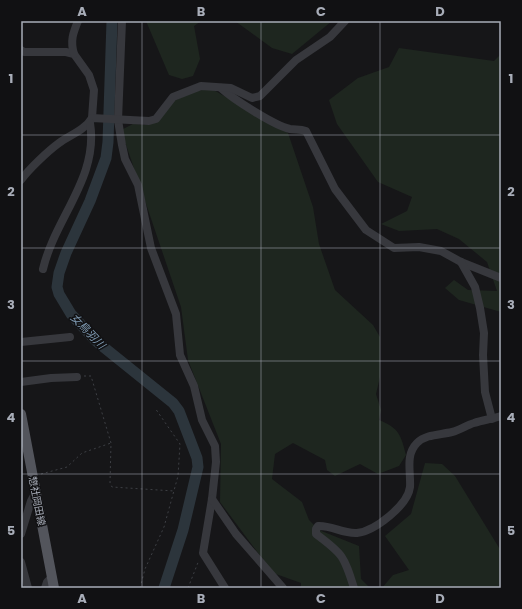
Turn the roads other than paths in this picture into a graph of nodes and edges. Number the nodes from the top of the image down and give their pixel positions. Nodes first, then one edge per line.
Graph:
1 (78, 21) edge
2 (122, 21) edge
3 (344, 21) edge
4 (21, 50) edge
5 (74, 54) junction
6 (221, 88) junction
7 (92, 120) junction
8 (117, 120) junction
9 (21, 180) edge
10 (461, 262) junction
11 (43, 269) dead end
12 (501, 278) edge
13 (70, 337) dead end
14 (21, 342) edge
15 (77, 377) road end
16 (21, 382) edge
17 (21, 414) edge
18 (501, 416) edge
19 (492, 419) junction
20 (36, 492) junction
21 (212, 499) junction
22 (21, 534) edge
23 (21, 562) edge
24 (52, 578) junction
25 (28, 588) edge
26 (45, 588) edge
27 (54, 588) edge
28 (225, 588) edge
29 (283, 588) edge
30 (354, 588) edge

1 - 5 street
2 - 8 street
3 - 6 street
4 - 5 street
5 - 7 street
6 - 8 street
6 - 10 street
7 - 8 street
7 - 9 street
7 - 11 street
8 - 21 street
10 - 12 street
10 - 19 street
13 - 14 street
15 - 16 street
17 - 20 main road, 惣社岡田線
18 - 19 street
19 - 30 street
20 - 22 street
20 - 24 main road, 惣社岡田線
21 - 28 street
21 - 29 street
23 - 25 street
24 - 26 street
24 - 27 main road, 惣社岡田線

